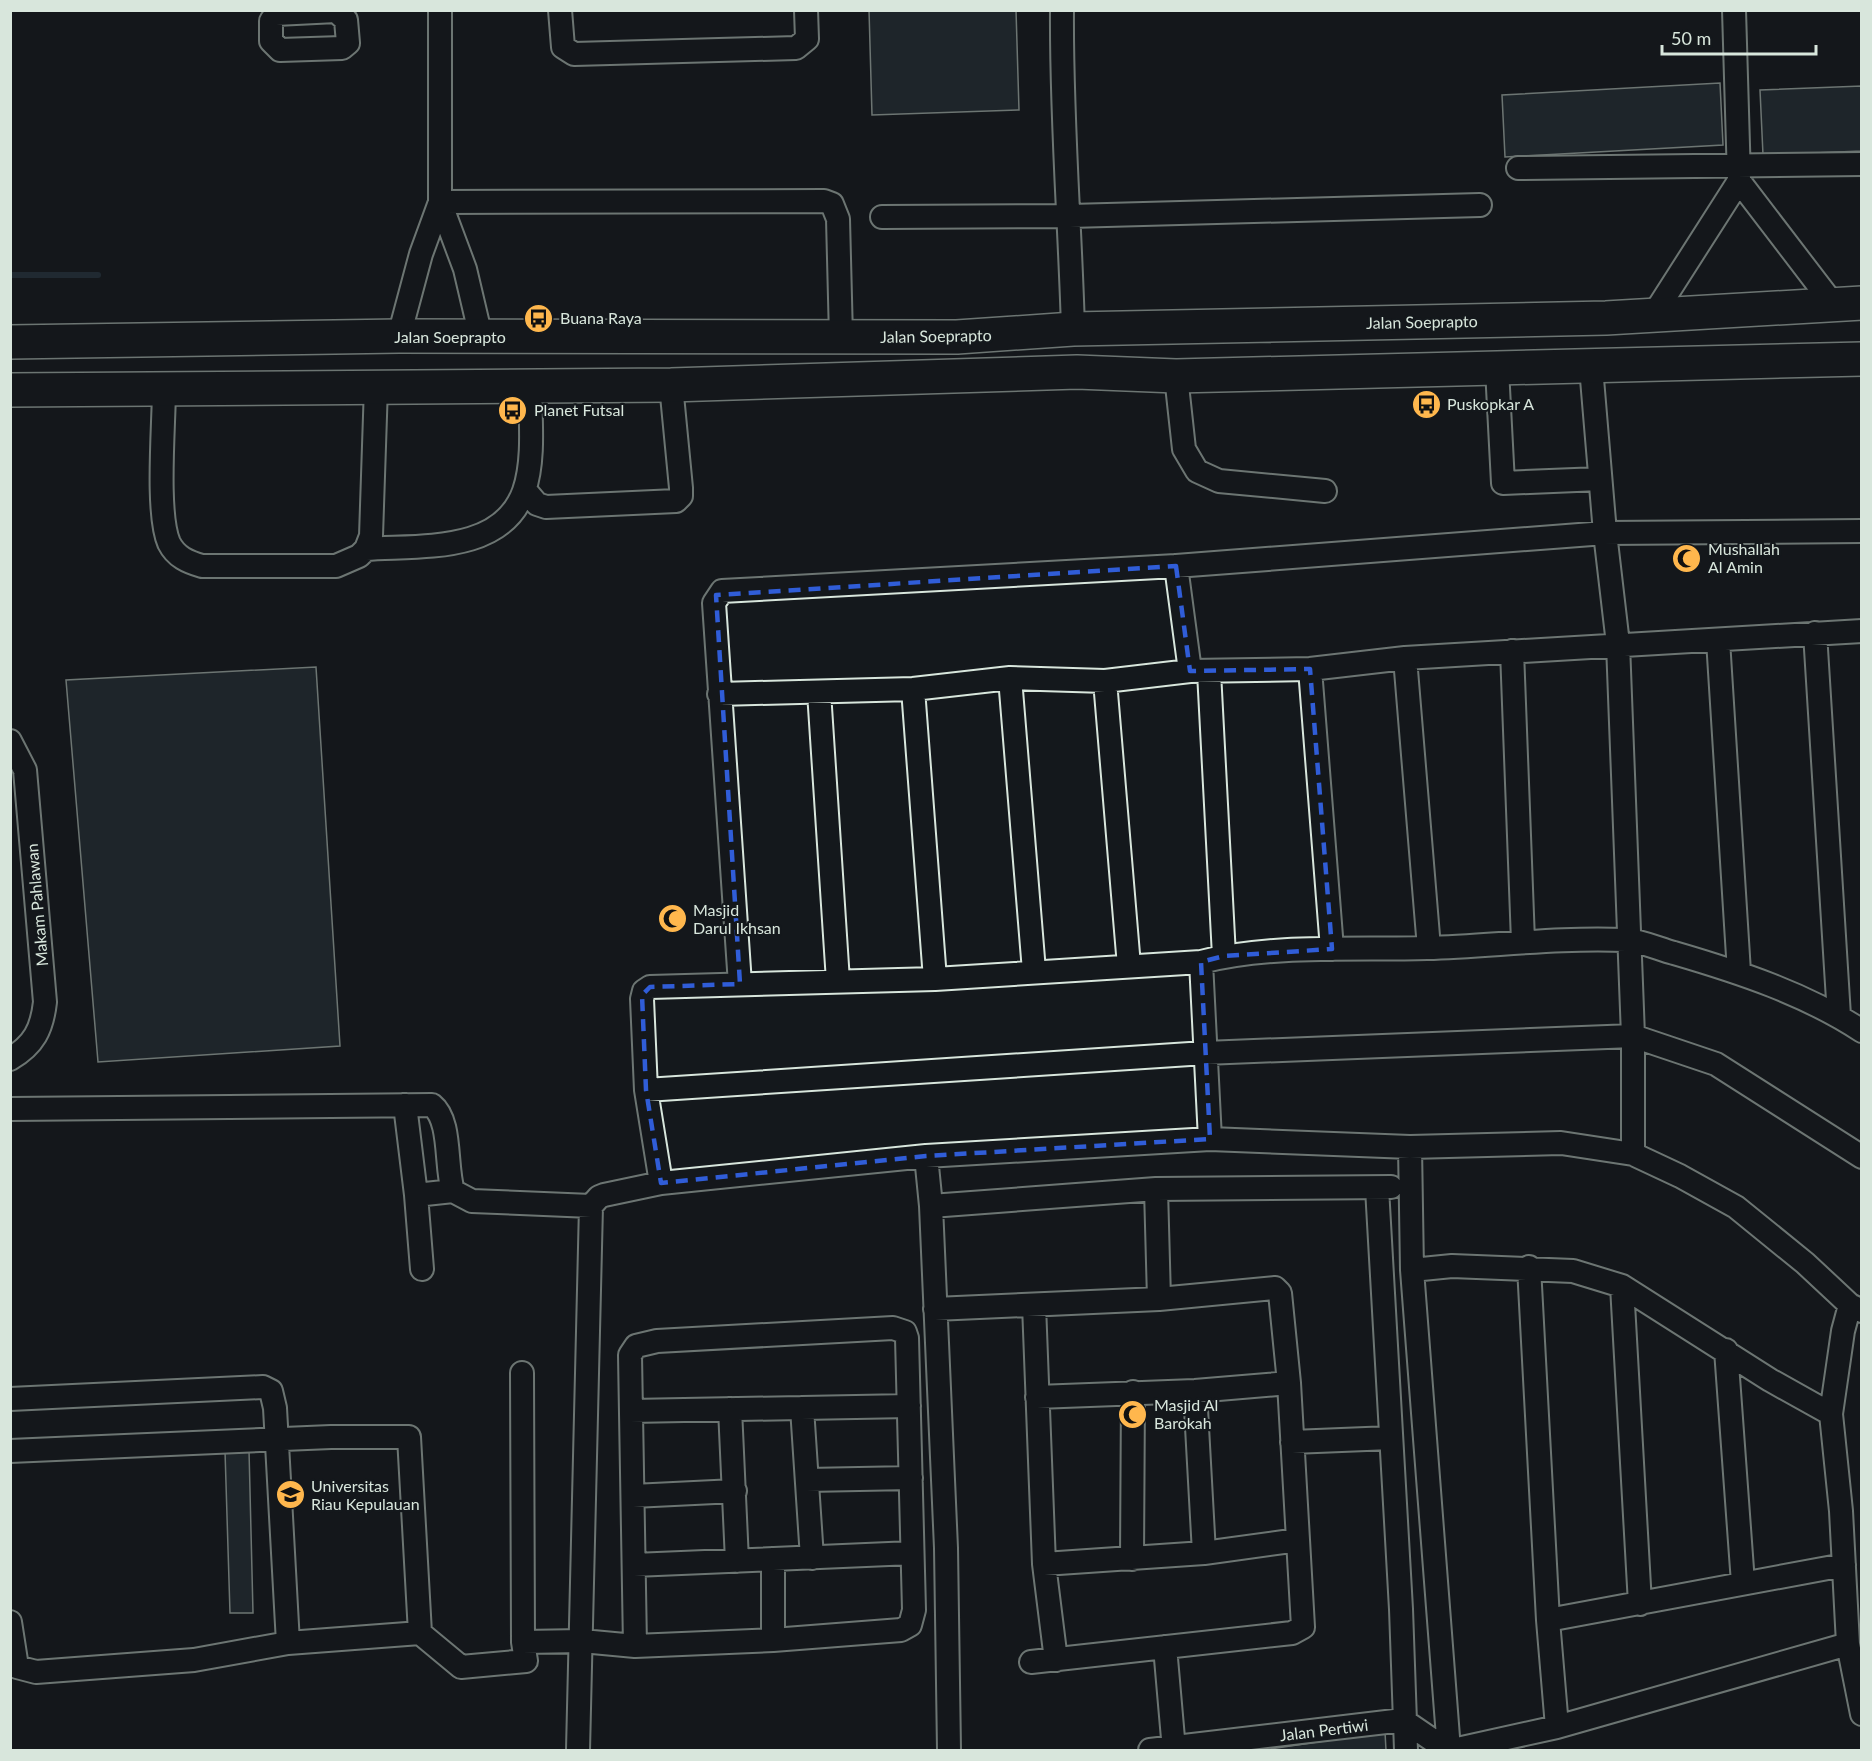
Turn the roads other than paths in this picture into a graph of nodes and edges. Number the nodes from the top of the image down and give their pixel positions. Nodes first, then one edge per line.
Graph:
1 (440, 10) edge
2 (560, 10) edge
3 (806, 10) edge
4 (1062, 10) edge
5 (1734, 10) edge
6 (1862, 164) edge
7 (1518, 168) dead end
8 (1739, 173) junction
9 (440, 202) junction
10 (1480, 205) dead end
11 (1070, 216) junction
12 (882, 217) dead end
13 (1847, 304) edge
14 (1654, 314) junction
15 (1073, 329) junction
16 (399, 336) junction
17 (841, 337) junction
18 (957, 337) junction
19 (481, 338) junction
20 (10, 342) edge
21 (1862, 359) edge
22 (1591, 367) junction
23 (1497, 369) junction
24 (960, 376) junction
25 (1176, 376) junction
26 (530, 384) junction
27 (671, 385) junction
28 (376, 386) junction
29 (164, 388) junction
30 (10, 390) edge
31 (1600, 479) junction
32 (525, 490) junction
33 (1325, 490) dead end
34 (1862, 531) edge
35 (1605, 533) junction
36 (366, 549) junction
37 (1176, 566) junction
38 (1862, 631) edge
39 (1815, 633) junction
40 (1718, 640) junction
41 (1618, 644) junction
42 (1512, 651) junction
43 (1405, 658) junction
44 (1310, 669) junction
45 (1200, 672) junction
46 (1010, 678) junction
47 (1106, 681) junction
48 (913, 689) junction
49 (819, 692) junction
50 (719, 694) junction
51 (10, 741) edge
52 (1629, 940) junction
53 (1523, 941) junction
54 (1429, 948) junction
55 (1332, 949) junction
56 (1224, 956) junction
57 (1202, 962) junction
58 (1129, 966) junction
59 (1034, 971) junction
60 (1739, 972) junction
61 (935, 979) junction
62 (838, 981) junction
63 (740, 984) junction
64 (1839, 1016) junction
65 (1862, 1031) edge
66 (1633, 1036) junction
67 (1205, 1053) junction
68 (10, 1059) edge
69 (646, 1090) junction
70 (405, 1106) junction
71 (10, 1110) edge
72 (1210, 1139) junction
73 (1410, 1147) junction
74 (1633, 1154) junction
75 (926, 1156) junction
76 (1862, 1157) edge
77 (661, 1183) junction
78 (1410, 1185) junction
79 (1377, 1188) junction
80 (1155, 1190) junction
81 (453, 1191) junction
82 (416, 1195) junction
83 (591, 1206) junction
84 (931, 1206) junction
85 (1529, 1267) junction
86 (422, 1269) dead end
87 (1412, 1270) junction
88 (1622, 1286) junction
89 (1159, 1299) junction
90 (1034, 1305) junction
91 (1856, 1308) edge
92 (935, 1309) junction
93 (1726, 1350) junction
94 (522, 1373) dead end
95 (1289, 1383) junction
96 (1195, 1391) junction
97 (1133, 1392) junction
98 (1037, 1397) junction
99 (10, 1398) edge
100 (909, 1406) junction
101 (801, 1408) junction
102 (730, 1409) junction
103 (631, 1411) junction
104 (1831, 1414) junction
105 (1391, 1438) junction
106 (277, 1440) junction
107 (1292, 1442) junction
108 (10, 1451) edge
109 (911, 1478) junction
110 (807, 1480) junction
111 (735, 1491) junction
112 (633, 1496) junction
113 (1298, 1540) junction
114 (912, 1553) junction
115 (1204, 1553) junction
116 (812, 1558) junction
117 (773, 1559) junction
118 (1132, 1559) junction
119 (737, 1561) junction
120 (1044, 1564) junction
121 (634, 1565) junction
122 (1844, 1565) junction
123 (1743, 1583) junction
124 (1640, 1604) junction
125 (1548, 1620) junction
126 (10, 1622) edge
127 (420, 1633) junction
128 (773, 1640) junction
129 (582, 1641) junction
130 (523, 1642) junction
131 (288, 1643) junction
132 (1848, 1644) junction
133 (635, 1647) junction
134 (1165, 1647) junction
135 (1056, 1660) junction
136 (1031, 1662) dead end
137 (1862, 1714) edge
138 (1403, 1720) junction
139 (1557, 1727) junction
140 (1174, 1749) edge
141 (578, 1750) edge
142 (949, 1750) edge
143 (1150, 1750) edge
144 (1406, 1750) edge
145 (1448, 1750) edge
146 (1453, 1750) edge

1 - 9 street
2 - 3 street
4 - 11 street
5 - 8 street
6 - 8 street
7 - 8 street
8 - 13 street
8 - 14 street
9 - 16 street
9 - 17 street
9 - 19 street
10 - 11 street
11 - 12 street
11 - 15 street
13 - 14 highway, Jalan Soeprapto
14 - 15 highway, Jalan Soeprapto
15 - 18 highway, Jalan Soeprapto
16 - 19 highway, Jalan Soeprapto
16 - 20 highway, Jalan Soeprapto
17 - 18 highway, Jalan Soeprapto
17 - 19 highway, Jalan Soeprapto
18 - 24 highway
21 - 22 highway
22 - 23 highway
22 - 31 street
23 - 25 highway
23 - 31 street
24 - 25 highway
24 - 27 highway
25 - 33 street
26 - 27 highway
26 - 28 highway
26 - 32 street
27 - 32 street
28 - 29 highway
28 - 36 street
29 - 30 highway
29 - 36 street
31 - 35 street
32 - 36 street
34 - 35 street
35 - 37 street
35 - 41 street
37 - 45 street
37 - 50 street
38 - 39 street
39 - 40 street
39 - 64 street
40 - 41 street
40 - 60 street
41 - 42 street
41 - 52 street
42 - 43 street
42 - 53 street
43 - 44 street
43 - 54 street
44 - 45 street
44 - 55 street
45 - 47 street
45 - 56 street
46 - 47 street
46 - 48 street
46 - 59 street
47 - 58 street
48 - 49 street
48 - 61 street
49 - 50 street
49 - 62 street
50 - 63 street
51 - 68 street, Makam Pahlawan
52 - 53 street
52 - 60 street
52 - 66 street
53 - 54 street
54 - 55 street
55 - 56 street
56 - 57 street
57 - 58 street
57 - 67 street
58 - 59 street
59 - 61 street
60 - 64 street
61 - 62 street
62 - 63 street
63 - 69 street
64 - 65 street
66 - 67 street
66 - 74 street
66 - 76 street
67 - 69 street
67 - 72 street
69 - 77 street
70 - 71 street
70 - 81 street
70 - 82 street
72 - 73 street
72 - 75 street
73 - 74 street
73 - 78 street
74 - 91 street
75 - 77 street
75 - 84 street
77 - 83 street
78 - 79 street
78 - 87 street
79 - 80 street
79 - 105 street
80 - 84 street
80 - 89 street
81 - 82 street
81 - 83 street
82 - 86 street
83 - 129 street
84 - 92 street
85 - 87 street
85 - 88 street
85 - 125 street
87 - 145 street
88 - 93 street
88 - 124 street
89 - 90 street
89 - 95 street
90 - 92 street
90 - 98 street
91 - 104 street
92 - 142 street
93 - 104 street
93 - 123 street
94 - 130 street
95 - 96 street
95 - 107 street
96 - 97 street
96 - 115 street
97 - 98 street
97 - 118 street
98 - 120 street
99 - 106 street
100 - 101 street
100 - 103 street
100 - 109 street
101 - 102 street
101 - 110 street
102 - 103 street
102 - 111 street
103 - 112 street
104 - 122 street
105 - 107 street
105 - 138 street
106 - 108 street
106 - 127 street
106 - 131 street
107 - 113 street
109 - 110 street
109 - 114 street
110 - 116 street
111 - 112 street
111 - 119 street
112 - 121 street
113 - 115 street
113 - 134 street
114 - 116 street
114 - 128 street
115 - 118 street
116 - 117 street
117 - 119 street
117 - 128 street
118 - 120 street
119 - 121 street
120 - 135 street
121 - 133 street
122 - 123 street
122 - 132 street
123 - 124 street
124 - 125 street
125 - 139 street
126 - 131 street
127 - 130 street
127 - 131 street
128 - 133 street
129 - 130 street
129 - 133 street
129 - 141 street
132 - 137 street
132 - 139 street
134 - 135 street
134 - 140 street
135 - 136 street
138 - 140 street, Jalan Pertiwi
138 - 144 street
138 - 145 street
139 - 146 street
140 - 143 street, Jalan Pertiwi

